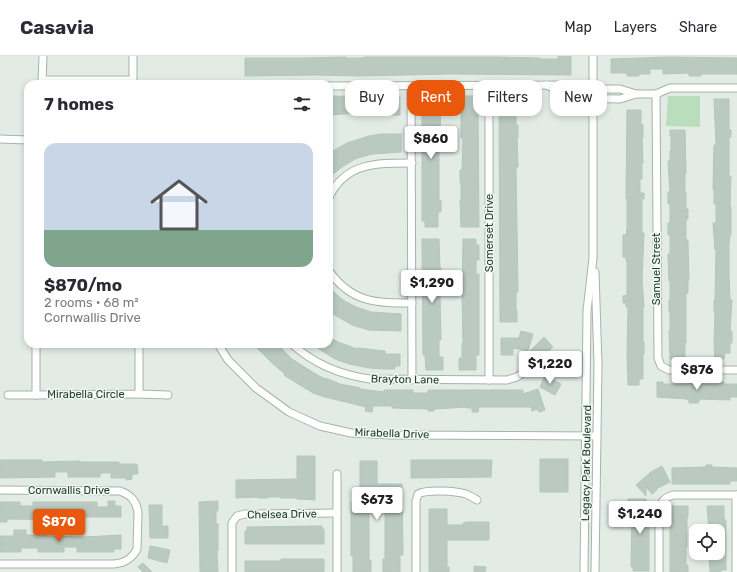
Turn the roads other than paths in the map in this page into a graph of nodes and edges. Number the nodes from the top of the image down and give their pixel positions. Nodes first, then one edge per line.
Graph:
1 (42, 56) edge
2 (133, 56) edge
3 (593, 56) edge
4 (42, 80) edge
5 (133, 80) edge
6 (593, 80) edge
7 (542, 85) edge
8 (547, 85) junction
9 (550, 85) edge
10 (333, 86) edge
11 (407, 86) edge
12 (550, 87) edge
13 (607, 88) edge
14 (737, 88) edge
15 (636, 94) junction
16 (656, 94) junction
17 (607, 99) edge
18 (411, 116) edge
19 (489, 116) edge
20 (593, 116) edge
21 (0, 139) edge
22 (24, 140) edge
23 (412, 163) junction
24 (333, 191) edge
25 (593, 258) junction
26 (333, 277) edge
27 (412, 303) junction
28 (36, 348) edge
29 (139, 348) edge
30 (220, 348) edge
31 (297, 348) edge
32 (737, 370) edge
33 (524, 372) dead end
34 (412, 380) junction
35 (489, 380) junction
36 (139, 394) junction
37 (8, 395) dead end
38 (36, 395) junction
39 (168, 395) dead end
40 (586, 436) junction
41 (597, 436) junction
42 (337, 474) dead end
43 (0, 490) edge
44 (736, 495) edge
45 (477, 500) dead end
46 (337, 513) junction
47 (0, 564) edge
48 (232, 572) edge
49 (338, 572) edge
50 (416, 572) edge
51 (584, 572) edge
52 (595, 572) edge
53 (659, 572) edge
54 (736, 572) edge

1 - 4 street
2 - 5 street
3 - 6 street, Legacy Park Boulevard
7 - 8 street
8 - 9 street
8 - 12 street
10 - 11 street
13 - 15 street
14 - 16 street
15 - 16 street
15 - 17 street
16 - 32 street, Samuel Street
18 - 23 street
19 - 35 street, Somerset Drive
20 - 25 street, Legacy Park Boulevard
21 - 22 street
23 - 24 street
23 - 27 street
25 - 40 street, Legacy Park Boulevard
25 - 41 street, Legacy Park Boulevard
26 - 27 street
27 - 34 street
28 - 38 street, Mirabella Circle
29 - 36 street, Mirabella Circle
30 - 40 street, Mirabella Drive
31 - 34 street, Brayton Lane
33 - 35 street, Brayton Lane
34 - 35 street, Brayton Lane
36 - 38 street, Mirabella Circle
36 - 39 street, Mirabella Circle
37 - 38 street
40 - 41 street, Mirabella Drive
40 - 51 street, Legacy Park Boulevard
41 - 52 street, Legacy Park Boulevard
42 - 46 street
43 - 47 street, Cornwallis Drive
44 - 53 street
44 - 54 street
45 - 50 street
46 - 48 street, Chelsea Drive
46 - 49 street

